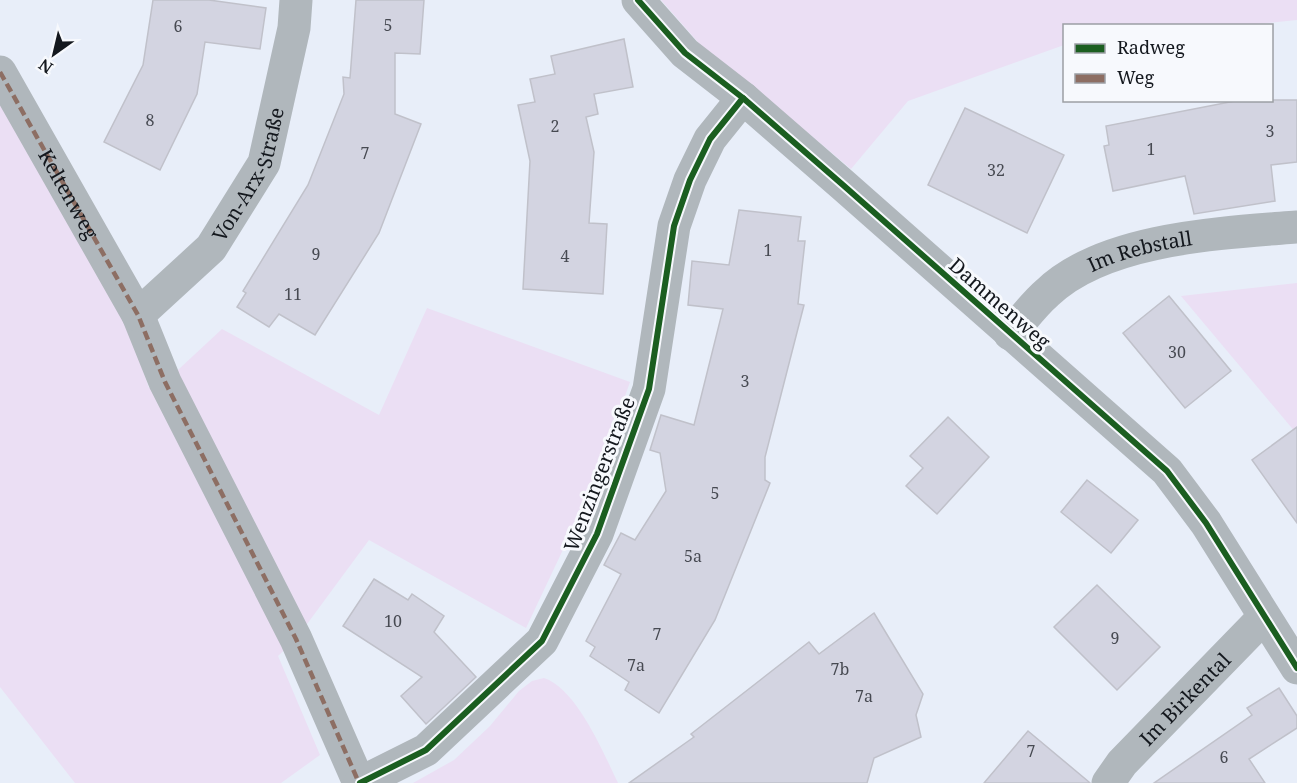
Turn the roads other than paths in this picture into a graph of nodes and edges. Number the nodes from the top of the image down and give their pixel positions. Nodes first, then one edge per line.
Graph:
1 (296, 0) edge
2 (638, 0) edge
3 (0, 72) edge
4 (743, 98) junction
5 (1297, 227) edge
6 (138, 315) junction
7 (1010, 334) junction
8 (1264, 617) junction
9 (1297, 668) edge
10 (360, 783) edge
11 (1108, 783) edge

1 - 6 street, Von-Arx-Straße
2 - 4 street, Dammenweg
3 - 6 street, Keltenweg
4 - 7 street, Dammenweg
4 - 10 street, Wenzingerstraße
5 - 7 street, Im Rebstall
6 - 10 street, Wenzingerstraße
7 - 8 street, Dammenweg
8 - 9 street, Dammenweg
8 - 11 street, Im Birkental

